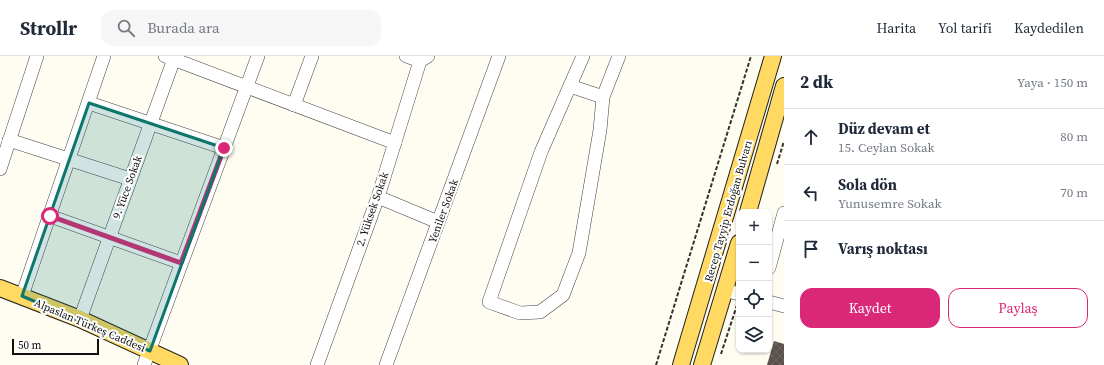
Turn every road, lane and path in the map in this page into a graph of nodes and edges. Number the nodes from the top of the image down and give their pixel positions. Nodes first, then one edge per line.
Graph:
1 (37, 56) edge
2 (104, 56) edge
3 (258, 56) edge
4 (312, 56) edge
5 (406, 56) edge
6 (499, 56) edge
7 (583, 56) edge
8 (619, 56) edge
9 (751, 56) edge
10 (772, 56) edge
11 (171, 57) edge
12 (423, 58) edge
13 (570, 86) junction
14 (784, 86) edge
15 (247, 87) junction
16 (603, 97) junction
17 (89, 103) junction
18 (294, 105) junction
19 (150, 123) junction
20 (10, 140) junction
21 (395, 143) junction
22 (224, 148) junction
23 (69, 159) junction
24 (0, 169) edge
25 (130, 179) junction
26 (378, 197) junction
27 (749, 209) edge
28 (784, 213) edge
29 (50, 216) junction
30 (438, 222) junction
31 (109, 237) junction
32 (739, 245) edge
33 (772, 257) edge
34 (181, 263) junction
35 (0, 288) edge
36 (732, 292) edge
37 (22, 296) junction
38 (772, 303) edge
39 (784, 306) edge
40 (736, 307) edge
41 (80, 318) junction
42 (147, 358) edge
43 (720, 358) dead end
44 (180, 365) edge
45 (317, 365) edge
46 (386, 365) edge
47 (656, 365) edge
48 (681, 365) edge
49 (702, 365) edge

1 - 20 street
2 - 17 street
3 - 15 street
4 - 18 street
5 - 12 street
6 - 30 street, Yeniler Sokak
7 - 13 street
8 - 16 street
9 - 47 path
10 - 48 main road, Recep Tayyip Erdoğan Bulvarı
11 - 15 street
11 - 19 street, 9. Yüce Sokak
12 - 21 street, 2. Yüksek Sokak
13 - 16 street
13 - 16 street
14 - 27 main road, Recep Tayyip Erdoğan Bulvarı
15 - 18 street
15 - 22 street
17 - 19 street
17 - 23 street
18 - 21 street
19 - 22 street
19 - 25 street, 9. Yüce Sokak
20 - 23 street
20 - 24 street
21 - 26 street, 2. Yüksek Sokak
22 - 34 street
23 - 25 street
23 - 29 street
25 - 31 street, 9. Yüce Sokak
26 - 30 street
26 - 45 street, 2. Yüksek Sokak
28 - 33 street
29 - 31 street
29 - 37 street
30 - 46 street, Yeniler Sokak
31 - 34 street
31 - 41 street, 9. Yüce Sokak
32 - 36 main road, Recep Tayyip Erdoğan Bulvarı
34 - 42 street
35 - 37 main road, Alpaslan Türkeş Caddesi
36 - 49 main road, Recep Tayyip Erdoğan Bulvarı
37 - 41 main road, Alpaslan Türkeş Caddesi
38 - 39 street
40 - 43 path
41 - 42 main road, Alpaslan Türkeş Caddesi
42 - 44 main road, Alpaslan Türkeş Caddesi

